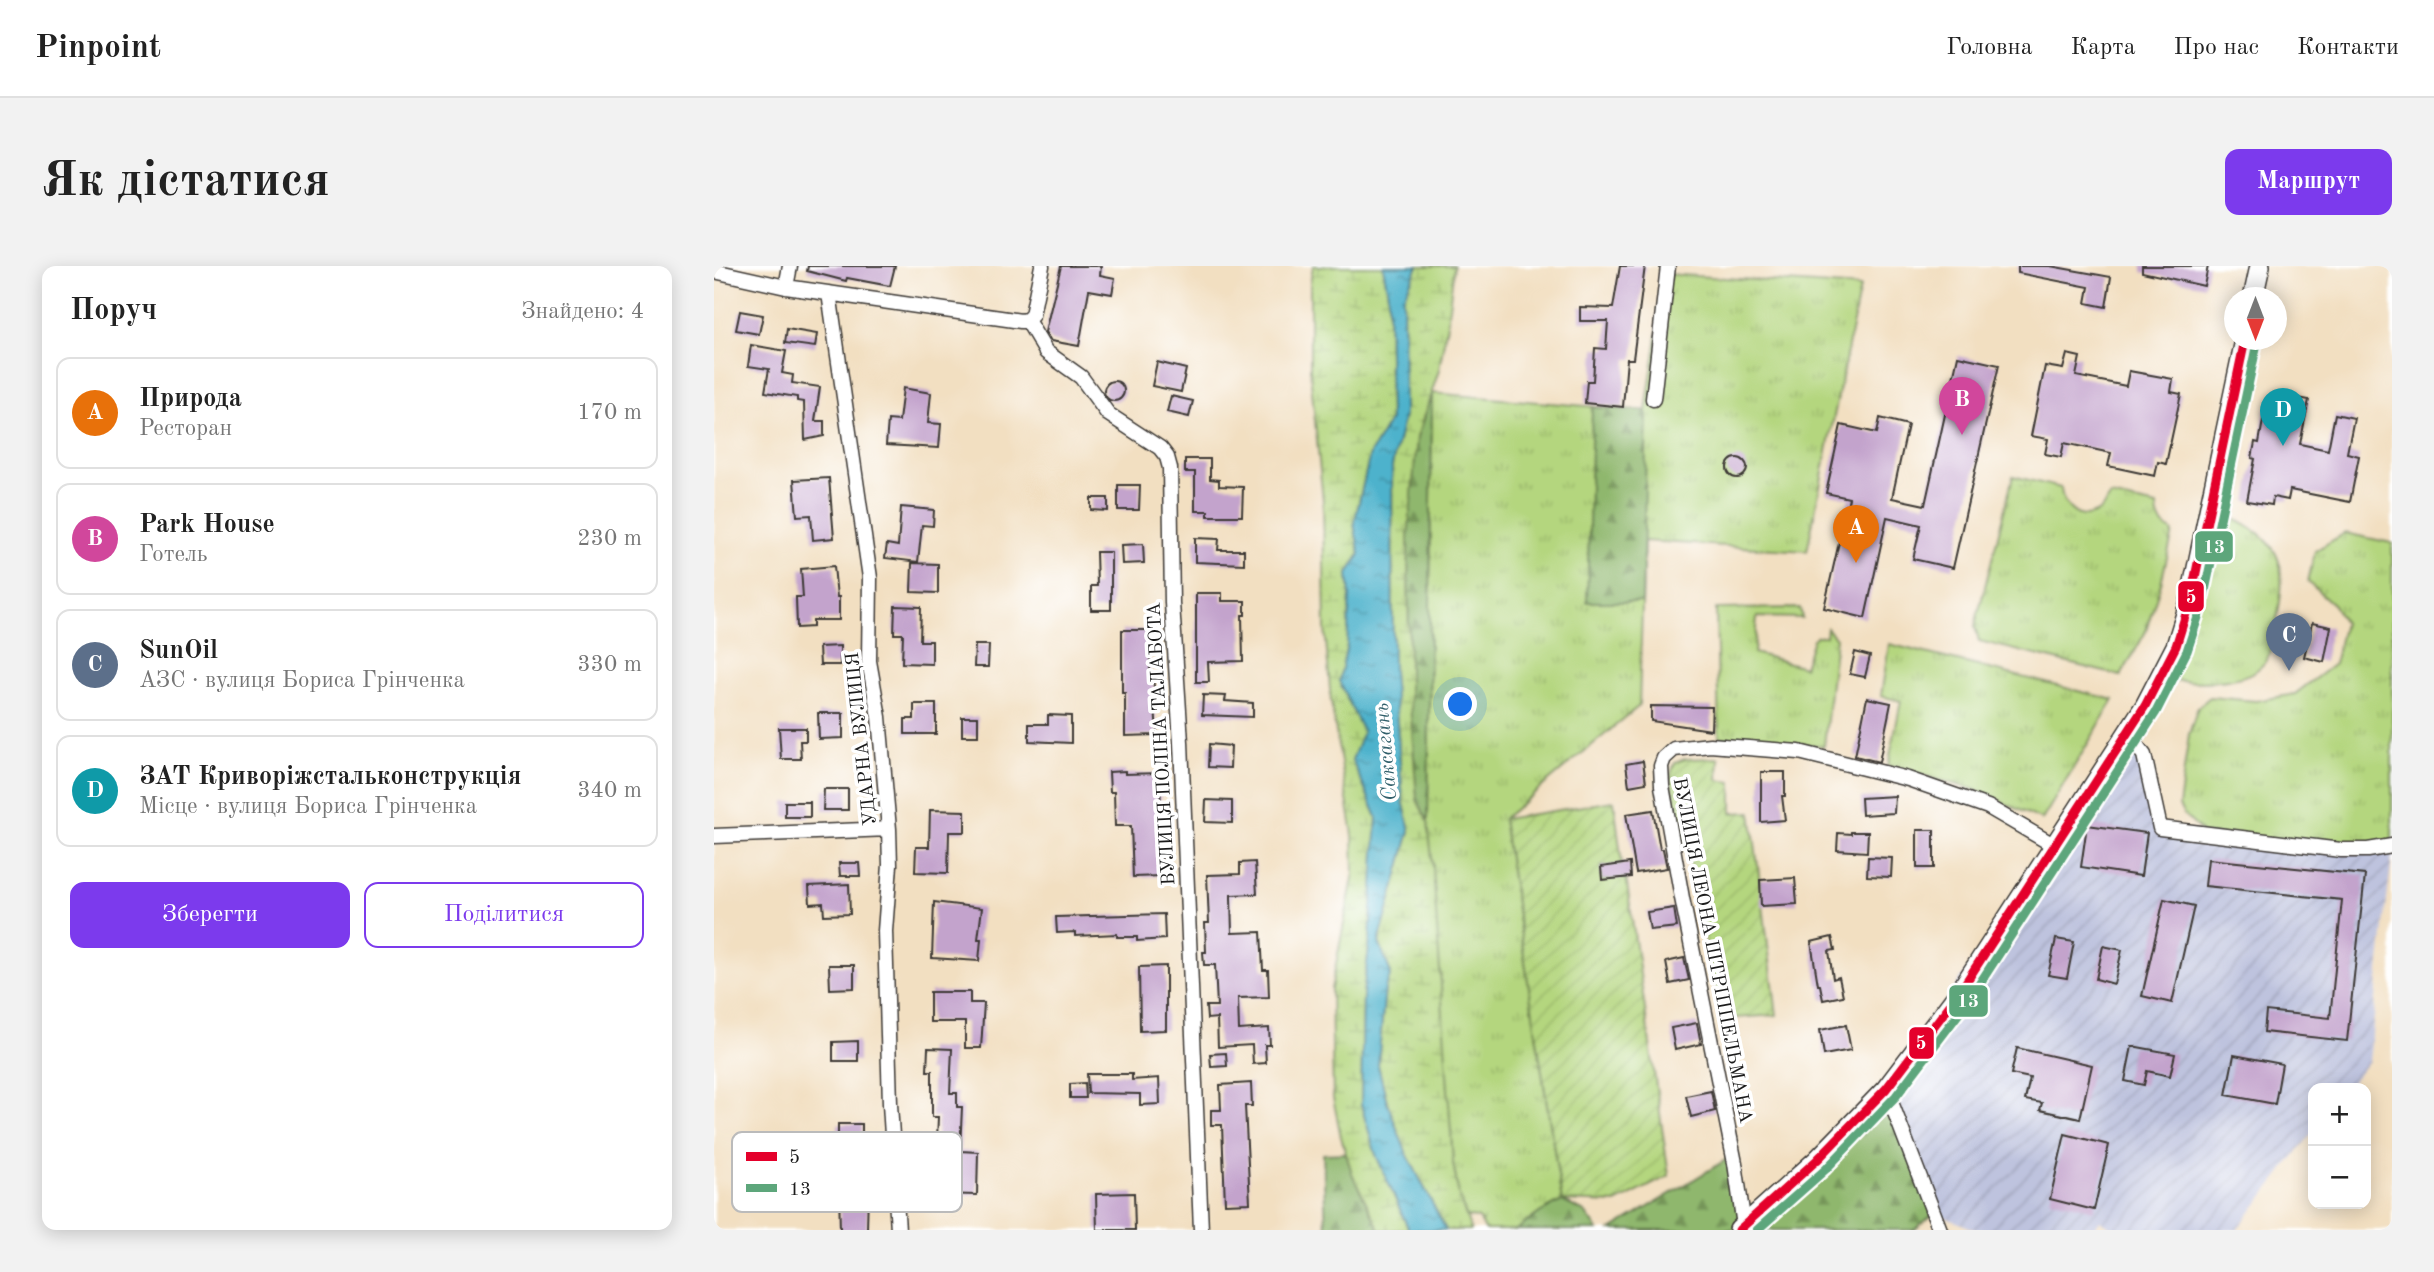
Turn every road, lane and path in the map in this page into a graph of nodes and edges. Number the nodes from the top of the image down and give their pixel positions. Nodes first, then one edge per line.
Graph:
1 (790, 266) edge
2 (1042, 266) edge
3 (1668, 266) edge
4 (2260, 266) edge
5 (714, 271) edge
6 (786, 287) junction
7 (2255, 287) edge
8 (829, 293) junction
9 (1027, 320) junction
10 (2243, 350) edge
11 (1653, 399) dead end
12 (2123, 740) junction
13 (890, 829) junction
14 (714, 836) edge
15 (2055, 846) junction
16 (2392, 846) edge
17 (1886, 1088) junction
18 (892, 1132) edge
19 (897, 1212) edge
20 (1741, 1228) edge
21 (898, 1230) edge
22 (1201, 1230) edge
23 (1940, 1230) edge

1 - 6 street
2 - 9 street
3 - 11 street
4 - 7 street
5 - 6 street
6 - 8 street
8 - 9 street
8 - 13 street, УДАРНА ВУЛИЦЯ
9 - 22 street, ВУЛИЦЯ ПОЛІНА ТАЛАБОТА
10 - 12 street
12 - 15 street
12 - 16 street
13 - 14 street
13 - 18 street, УДАРНА ВУЛИЦЯ
15 - 17 street
15 - 20 street, ВУЛИЦЯ ЛЕОНА ШТРІППЕЛЬМАНА
17 - 20 street
17 - 23 street
19 - 21 street, УДАРНА ВУЛИЦЯ

